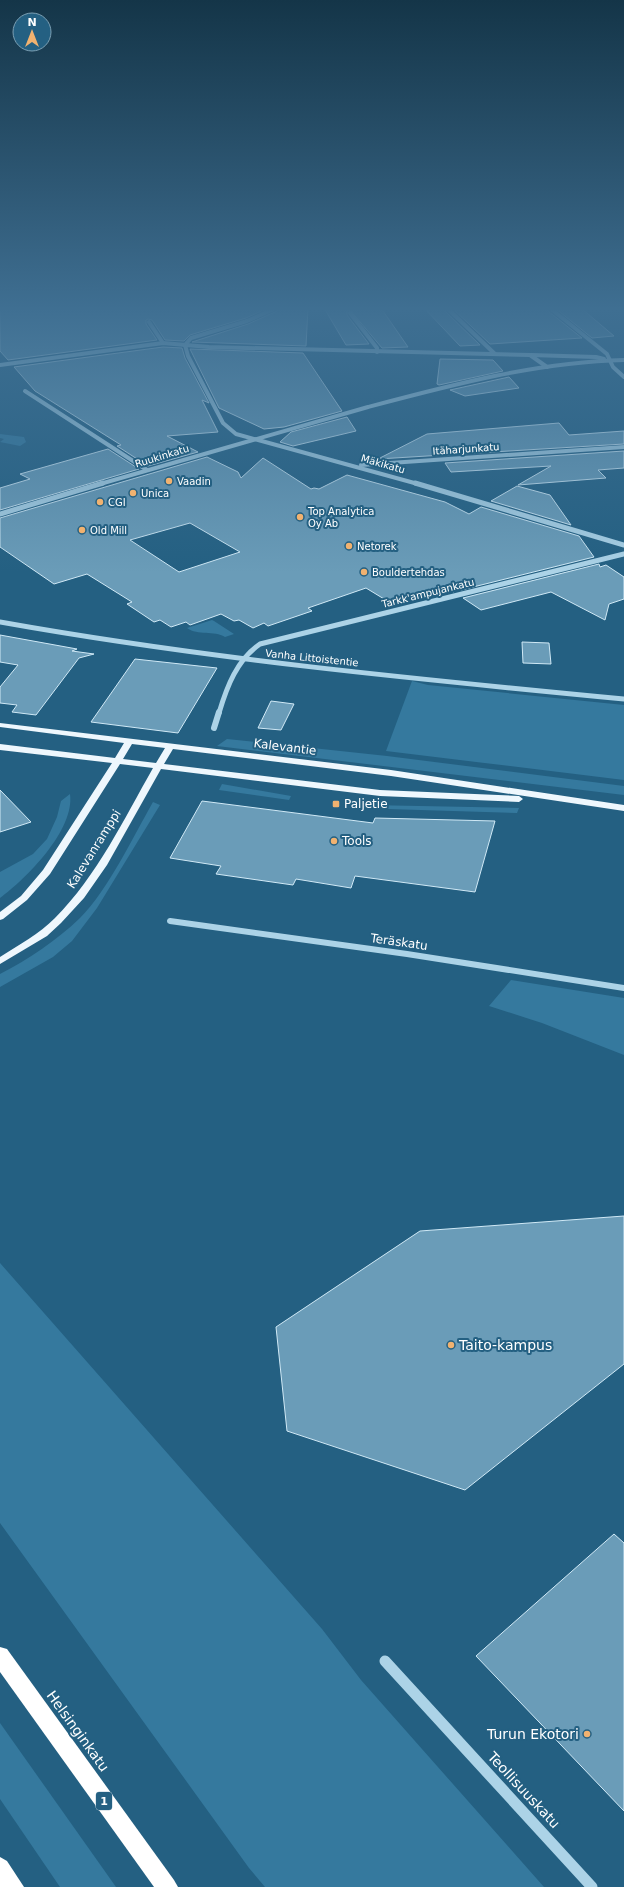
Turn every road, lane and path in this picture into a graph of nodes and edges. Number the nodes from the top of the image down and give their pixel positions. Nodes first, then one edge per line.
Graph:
1 (33, 396) edge
2 (209, 396) edge
3 (409, 396) edge
4 (252, 439) junction
5 (624, 447) edge
6 (356, 466) junction
7 (147, 470) junction
8 (0, 514) edge
9 (624, 545) edge
10 (624, 554) edge
11 (0, 622) edge
12 (243, 660) junction
13 (624, 699) edge
14 (0, 725) edge
15 (214, 728) dead end
16 (129, 740) junction
17 (170, 746) junction
18 (0, 747) edge
19 (117, 762) junction
20 (158, 767) junction
21 (565, 800) junction
22 (624, 808) edge
23 (0, 917) edge
24 (170, 921) dead end
25 (0, 961) edge
26 (624, 988) edge
27 (0, 1656) edge
28 (385, 1661) dead end
29 (0, 1868) edge
30 (13, 1887) edge
31 (167, 1887) edge
32 (592, 1887) edge

1 - 7 street
2 - 4 street, Mäkikatu
3 - 4 street, Ruukinkatu
4 - 6 street, Mäkikatu
4 - 7 street, Ruukinkatu
5 - 6 street, Itäharjunkatu
6 - 9 street, Mäkikatu
7 - 8 street, Ruukinkatu
10 - 12 street, Tarkk'ampujankatu
11 - 12 street, Vanha Littoistentie
12 - 13 street, Vanha Littoistentie
12 - 15 street
14 - 16 main road, Kalevantie
16 - 17 main road, Kalevantie
16 - 19 main road
17 - 20 main road, Kalevanramppi
17 - 21 main road, Kalevantie
18 - 19 main road, Kalevantie
19 - 20 main road, Kalevantie
19 - 23 main road
20 - 21 main road, Kalevantie
20 - 25 main road, Kalevanramppi
21 - 22 main road, Kalevantie
24 - 26 street, Teräskatu
27 - 31 highway, Helsinginkatu / 1
28 - 32 street, Teollisuuskatu
29 - 30 highway

